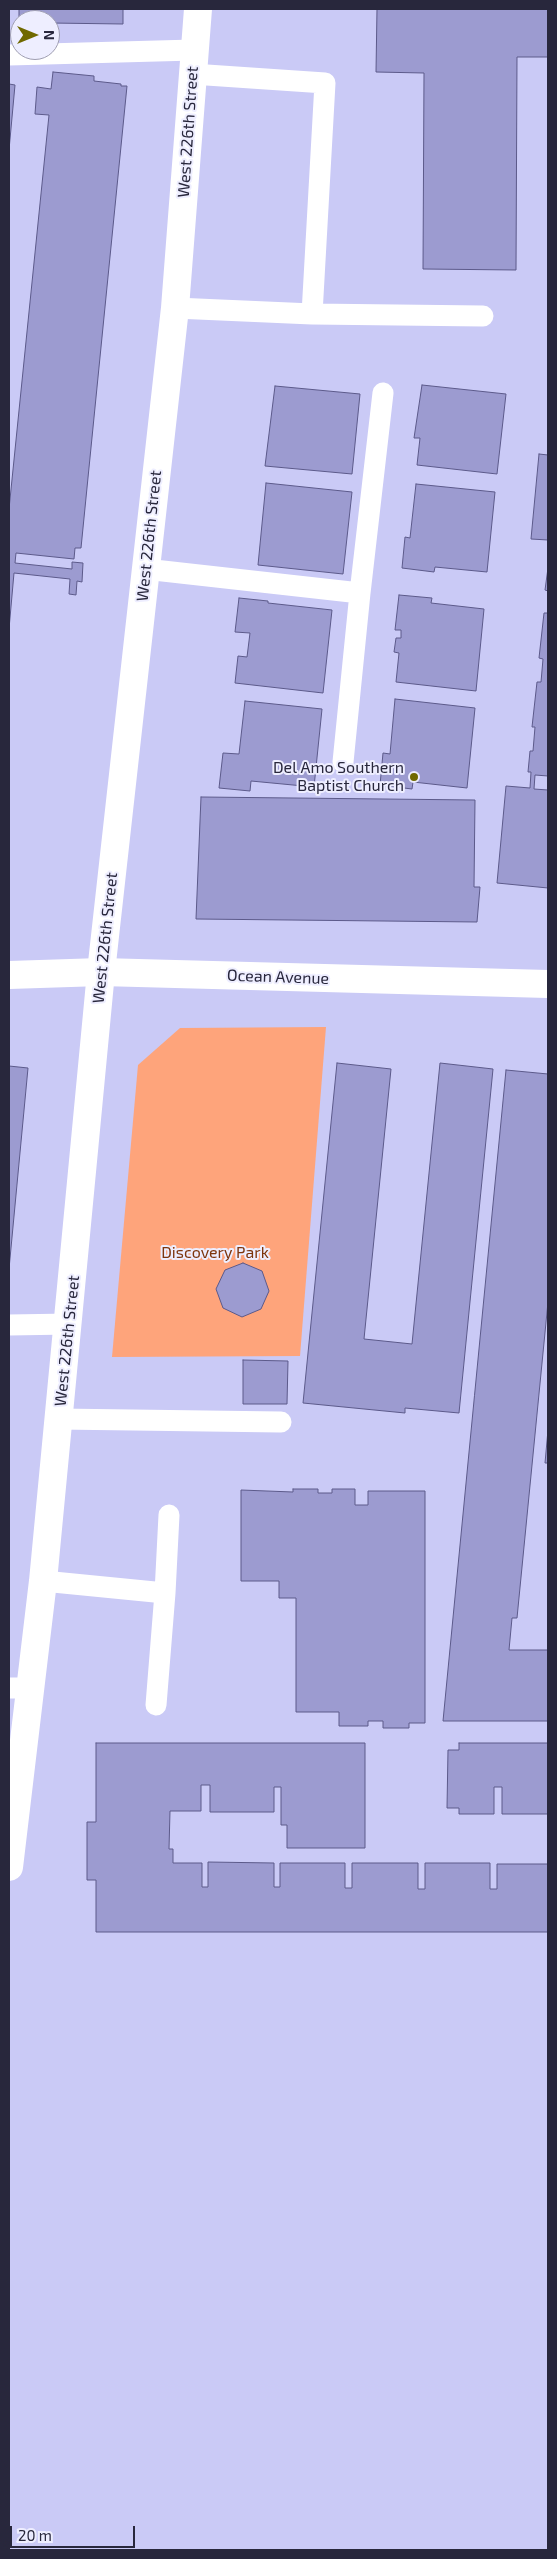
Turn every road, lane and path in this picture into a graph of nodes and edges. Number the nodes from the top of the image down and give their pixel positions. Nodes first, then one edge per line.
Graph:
1 (198, 9) edge
2 (9, 55) edge
3 (193, 62) junction
4 (175, 308) junction
5 (312, 314) junction
6 (483, 316) dead end
7 (383, 393) dead end
8 (145, 569) junction
9 (360, 593) junction
10 (343, 762) dead end
11 (101, 972) junction
12 (9, 975) edge
13 (548, 984) edge
14 (70, 1324) junction
15 (9, 1325) edge
16 (58, 1419) junction
17 (281, 1422) dead end
18 (169, 1515) dead end
19 (43, 1581) junction
20 (165, 1592) junction
21 (20, 1688) edge
22 (156, 1705) dead end
23 (9, 1867) edge

1 - 3 street, West 226th Street
2 - 3 lane
3 - 4 street, West 226th Street
3 - 5 lane
4 - 5 lane
4 - 8 street, West 226th Street
5 - 6 lane
7 - 9 lane
8 - 9 lane
8 - 11 street, West 226th Street
9 - 10 lane
11 - 12 street, Ocean Avenue
11 - 13 street, Ocean Avenue
11 - 14 street, West 226th Street
14 - 15 lane
14 - 16 street, West 226th Street
16 - 17 lane
16 - 19 street, West 226th Street
18 - 20 lane
19 - 20 lane
19 - 21 street, West 226th Street
20 - 22 lane
21 - 23 street, West 226th Street

